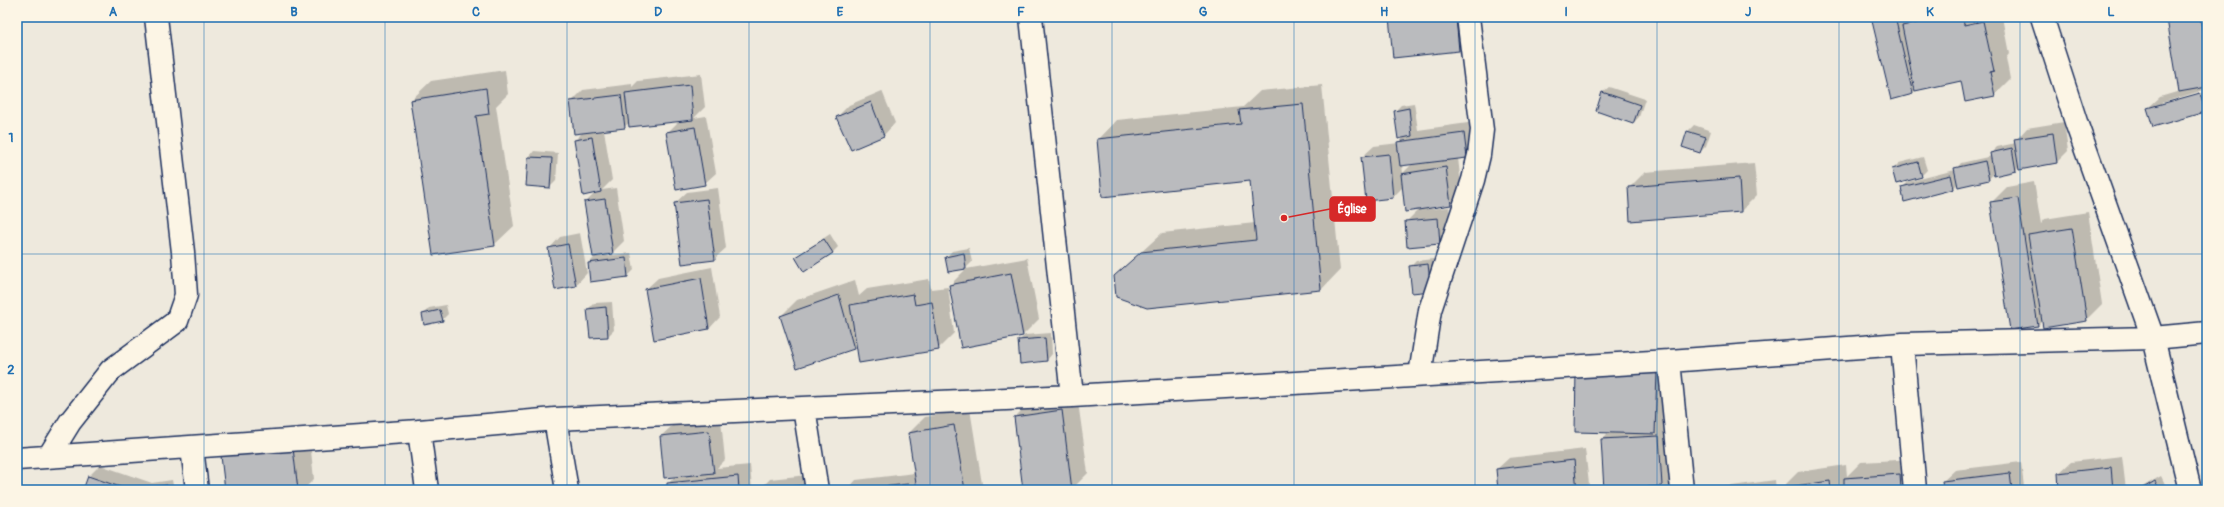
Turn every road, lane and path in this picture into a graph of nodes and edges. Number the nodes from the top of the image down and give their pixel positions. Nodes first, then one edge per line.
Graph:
1 (156, 17) edge
2 (1031, 17) edge
3 (1468, 17) edge
4 (2042, 17) edge
5 (2207, 333) edge
6 (2153, 338) junction
7 (1902, 344) junction
8 (1668, 361) junction
9 (1420, 375) junction
10 (1072, 396) junction
11 (804, 408) junction
12 (555, 419) junction
13 (419, 431) junction
14 (192, 448) junction
15 (49, 456) junction
16 (17, 460) edge
17 (197, 490) edge
18 (427, 490) edge
19 (567, 490) edge
20 (817, 490) edge
21 (1682, 490) edge
22 (1915, 490) edge
23 (2190, 490) edge

1 - 15 street
2 - 10 street
3 - 9 street
4 - 6 street
5 - 6 street
6 - 7 street
6 - 23 street
7 - 8 street
7 - 22 street
8 - 9 street
8 - 21 street
9 - 10 street
10 - 11 street
11 - 12 street
11 - 20 street
12 - 13 street
12 - 19 street
13 - 14 street
13 - 18 street
14 - 15 street
14 - 17 street
15 - 16 street

